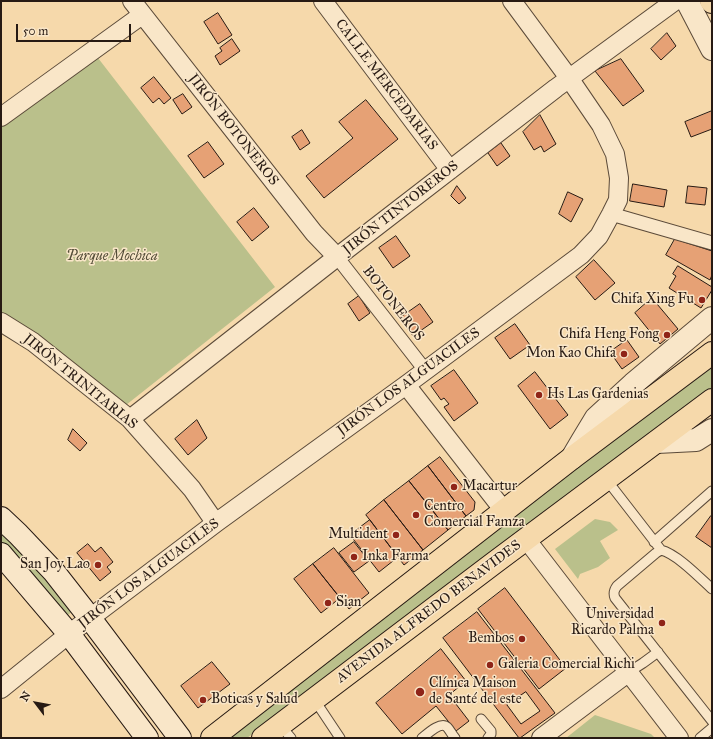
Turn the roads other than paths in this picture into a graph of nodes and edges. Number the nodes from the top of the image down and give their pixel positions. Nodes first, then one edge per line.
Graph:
1 (323, 1) edge
2 (512, 1) edge
3 (675, 1) edge
4 (687, 1) edge
5 (137, 8) edge
6 (712, 49) edge
7 (569, 78) junction
8 (1, 117) edge
9 (450, 170) junction
10 (612, 214) junction
11 (712, 243) edge
12 (337, 257) junction
13 (712, 318) edge
14 (1, 322) edge
15 (712, 353) edge
16 (424, 370) junction
17 (406, 385) junction
18 (712, 400) edge
19 (130, 419) junction
20 (712, 430) edge
21 (657, 442) junction
22 (572, 458) junction
23 (606, 479) junction
24 (712, 491) edge
25 (504, 512) junction
26 (1, 518) edge
27 (217, 522) junction
28 (526, 538) junction
29 (654, 542) junction
30 (662, 550) junction
31 (1, 554) edge
32 (712, 589) edge
33 (90, 618) junction
34 (69, 634) junction
35 (658, 652) junction
36 (629, 672) junction
37 (1, 689) edge
38 (314, 699) junction
39 (481, 719) dead end
40 (712, 722) edge
41 (712, 728) edge
42 (278, 733) edge
43 (147, 738) edge
44 (180, 738) edge
45 (212, 738) edge
46 (340, 738) edge
47 (422, 738) edge
48 (455, 738) edge
49 (488, 738) edge
50 (541, 738) edge
51 (679, 738) edge
52 (700, 738) edge

1 - 9 street, CALLE MERCEDARIAS
2 - 7 street, JIRÓN LOS ALGUACILES
3 - 7 street, JIRÓN TINTOREROS
4 - 6 main road
5 - 8 street
5 - 12 street, JIRÓN BOTONEROS
7 - 9 street, JIRÓN TINTOREROS
7 - 10 street, JIRÓN LOS ALGUACILES
9 - 12 street, JIRÓN TINTOREROS
10 - 11 street
10 - 16 street, JIRÓN LOS ALGUACILES
12 - 16 street, BOTONEROS
12 - 19 street, JIRÓN TINTOREROS
13 - 22 main road
14 - 19 street, JIRÓN TRINITARIAS
15 - 22 main road
16 - 17 street, JIRÓN LOS ALGUACILES
17 - 25 street
17 - 27 street, JIRÓN LOS ALGUACILES
18 - 21 main road, AVENIDA ALFREDO BENAVIDES
19 - 27 street, JIRÓN TRINITARIAS
20 - 21 main road
21 - 23 main road, AVENIDA ALFREDO BENAVIDES
22 - 25 main road
23 - 28 main road, AVENIDA ALFREDO BENAVIDES
23 - 29 lane
24 - 29 lane
25 - 45 main road
26 - 33 main road
27 - 33 street, JIRÓN LOS ALGUACILES
28 - 36 street
28 - 38 main road, AVENIDA ALFREDO BENAVIDES
29 - 30 lane
30 - 32 lane
30 - 35 lane
31 - 34 main road
33 - 34 street, JIRÓN LOS ALGUACILES
33 - 44 main road
34 - 37 street, JIRÓN LOS ALGUACILES
34 - 43 main road
35 - 36 lane
35 - 40 lane
36 - 50 street
36 - 51 street
38 - 42 main road, AVENIDA ALFREDO BENAVIDES
38 - 46 lane
39 - 49 lane
41 - 52 lane
47 - 48 lane

